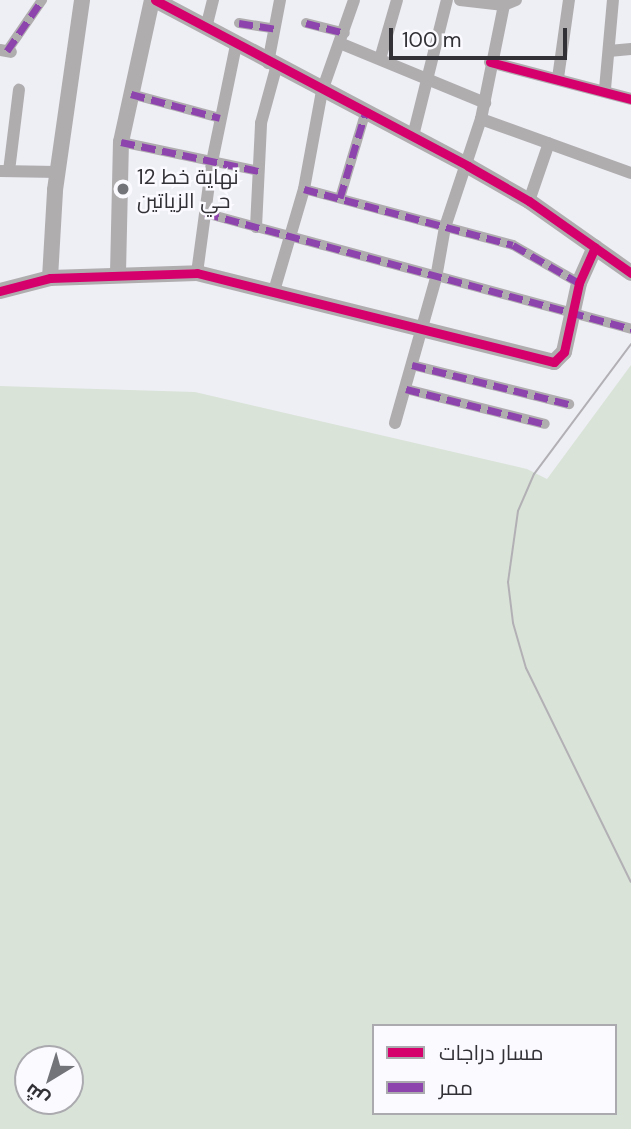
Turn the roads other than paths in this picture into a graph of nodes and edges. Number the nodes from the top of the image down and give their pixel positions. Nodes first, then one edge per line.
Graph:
1 (42, 0) edge
2 (82, 0) edge
3 (153, 0) edge
4 (213, 0) edge
5 (279, 0) edge
6 (354, 0) edge
7 (397, 0) edge
8 (447, 0) edge
9 (460, 0) edge
10 (569, 0) edge
11 (613, 0) edge
12 (510, 2) edge
13 (239, 23) dead end
14 (306, 23) dead end
15 (206, 27) junction
16 (275, 29) junction
17 (343, 38) junction
18 (236, 45) junction
19 (631, 49) edge
20 (6, 51) edge
21 (610, 51) junction
22 (380, 59) junction
23 (490, 62) junction
24 (272, 66) junction
25 (558, 78) junction
26 (428, 82) junction
27 (605, 89) junction
28 (19, 90) dead end
29 (322, 91) junction
30 (131, 94) junction
31 (631, 99) edge
32 (485, 103) junction
33 (366, 111) junction
34 (220, 118) junction
35 (481, 119) junction
36 (413, 136) junction
37 (121, 142) junction
38 (549, 143) junction
39 (212, 162) junction
40 (468, 166) junction
41 (4, 171) edge
42 (57, 172) junction
43 (259, 172) junction
44 (631, 173) edge
45 (304, 189) junction
46 (340, 198) junction
47 (529, 201) junction
48 (205, 213) junction
49 (256, 227) junction
50 (444, 227) junction
51 (290, 239) junction
52 (596, 247) junction
53 (118, 273) junction
54 (197, 273) junction
55 (631, 273) edge
56 (50, 278) junction
57 (436, 278) junction
58 (579, 284) junction
59 (0, 291) edge
60 (274, 291) junction
61 (573, 310) junction
62 (421, 328) junction
63 (631, 329) edge
64 (412, 365) junction
65 (406, 389) junction
66 (569, 404) dead end
67 (396, 423) dead end
68 (545, 424) dead end

1 - 20 street
2 - 42 street
3 - 15 street
3 - 30 street
4 - 15 street
5 - 16 street
6 - 17 street
7 - 22 street
8 - 26 street
9 - 12 street
10 - 25 street
11 - 21 street
12 - 23 street
13 - 16 street
14 - 17 street
15 - 18 street
16 - 24 street
17 - 22 street
17 - 29 street
18 - 24 street
18 - 34 street
19 - 21 street
21 - 27 street
22 - 26 street
23 - 25 street
23 - 32 street
24 - 29 street
24 - 43 street
25 - 27 street
26 - 32 street
26 - 36 street
27 - 31 street
28 - 41 street
29 - 33 street
29 - 45 street
30 - 34 street
30 - 37 street
32 - 35 street
33 - 36 street
33 - 46 street
34 - 39 street
35 - 38 street
35 - 40 street
36 - 40 street
37 - 39 street
37 - 53 street
38 - 44 street
38 - 47 street
39 - 43 street
39 - 48 street
40 - 47 street
40 - 50 street
41 - 42 street
42 - 56 street
43 - 49 street
45 - 46 street
45 - 51 street
46 - 50 street
47 - 52 street
48 - 49 street
48 - 54 street
49 - 51 street
50 - 57 street
50 - 58 street
51 - 57 street
51 - 60 street
52 - 55 street
52 - 58 street
53 - 54 street
53 - 56 street
54 - 60 street
56 - 59 street
57 - 61 street
57 - 62 street
58 - 61 street
60 - 62 street
61 - 62 street
61 - 63 street
62 - 64 street
64 - 65 street
64 - 66 street
65 - 67 street
65 - 68 street

